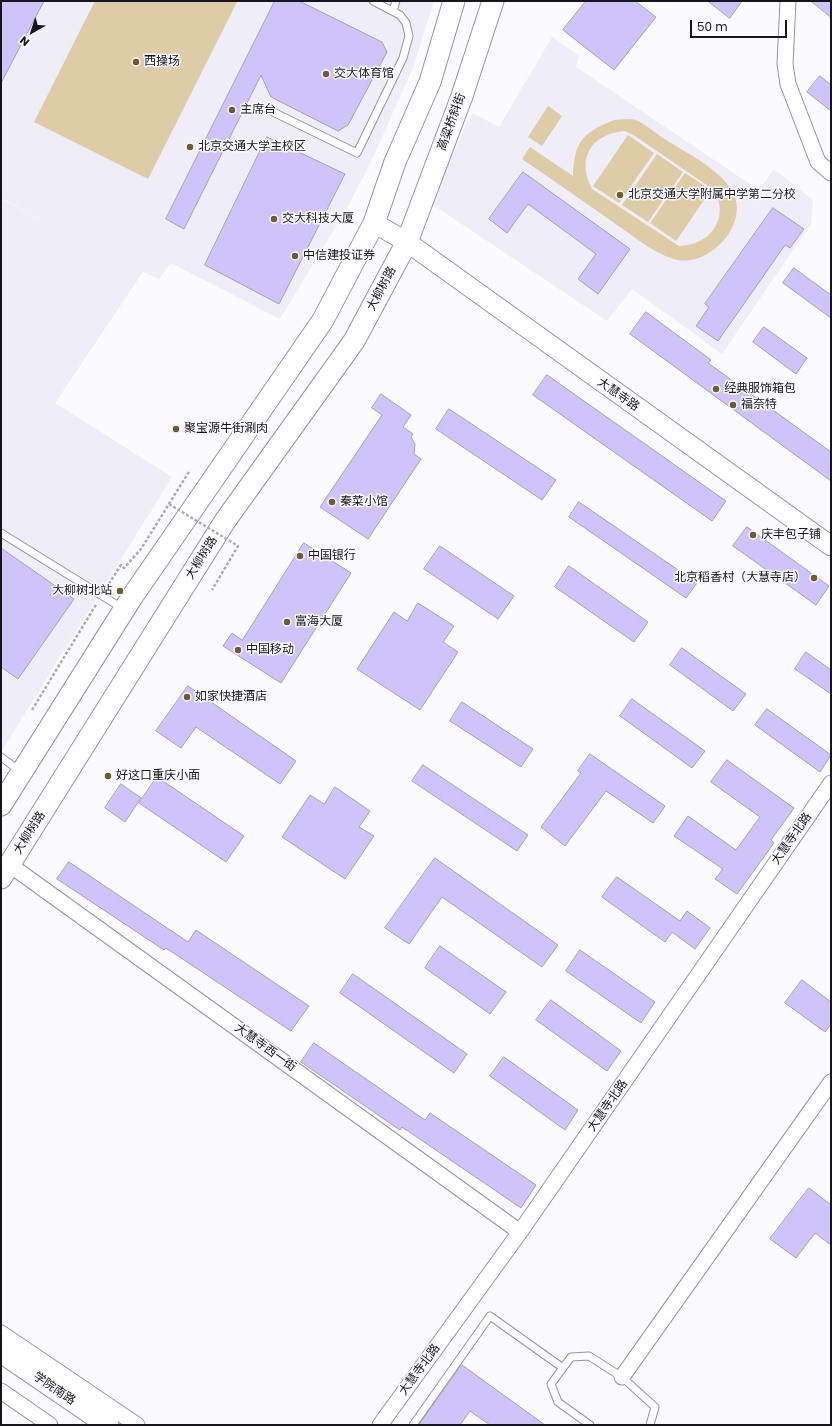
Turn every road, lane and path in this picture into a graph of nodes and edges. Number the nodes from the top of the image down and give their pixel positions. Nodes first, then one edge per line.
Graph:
1 (373, 1) edge
2 (396, 1) edge
3 (454, 1) edge
4 (493, 1) edge
5 (788, 1) edge
6 (393, 11) junction
7 (267, 109) dead end
8 (831, 173) edge
9 (374, 223) junction
10 (407, 242) junction
11 (190, 470) dead end
12 (169, 504) junction
13 (1, 533) edge
14 (831, 546) edge
15 (212, 590) dead end
16 (102, 596) junction
17 (124, 609) junction
18 (32, 710) dead end
19 (1, 757) edge
20 (22, 772) junction
21 (831, 783) edge
22 (1, 805) edge
23 (5, 871) edge
24 (831, 1082) edge
25 (520, 1232) junction
26 (1, 1333) edge
27 (1, 1352) edge
28 (563, 1368) junction
29 (1, 1370) edge
30 (622, 1377) junction
31 (1, 1391) edge
32 (50, 1425) edge
33 (82, 1425) edge
34 (108, 1425) edge
35 (136, 1425) edge
36 (380, 1425) edge
37 (412, 1425) edge
38 (590, 1425) edge
39 (650, 1425) edge

1 - 6 lane
2 - 6 lane
3 - 9 main road
4 - 10 main road, 高粱桥斜街
5 - 8 street
6 - 7 lane
9 - 10 street, 大慧寺路
9 - 17 main road
10 - 14 street, 大慧寺路
10 - 23 main road, 大柳树路
11 - 12 path
12 - 15 path, bridge
12 - 16 path
13 - 16 lane
16 - 17 lane
16 - 18 path
17 - 20 main road
19 - 20 lane
20 - 22 main road
21 - 25 street, 大慧寺北路
23 - 25 street, 大慧寺西一街
24 - 30 street
25 - 36 street, 大慧寺北路
26 - 35 street
27 - 34 main road, 学院南路
28 - 30 lane
28 - 37 lane
28 - 38 lane
29 - 33 main road, 学院南路
30 - 39 lane
31 - 32 street

